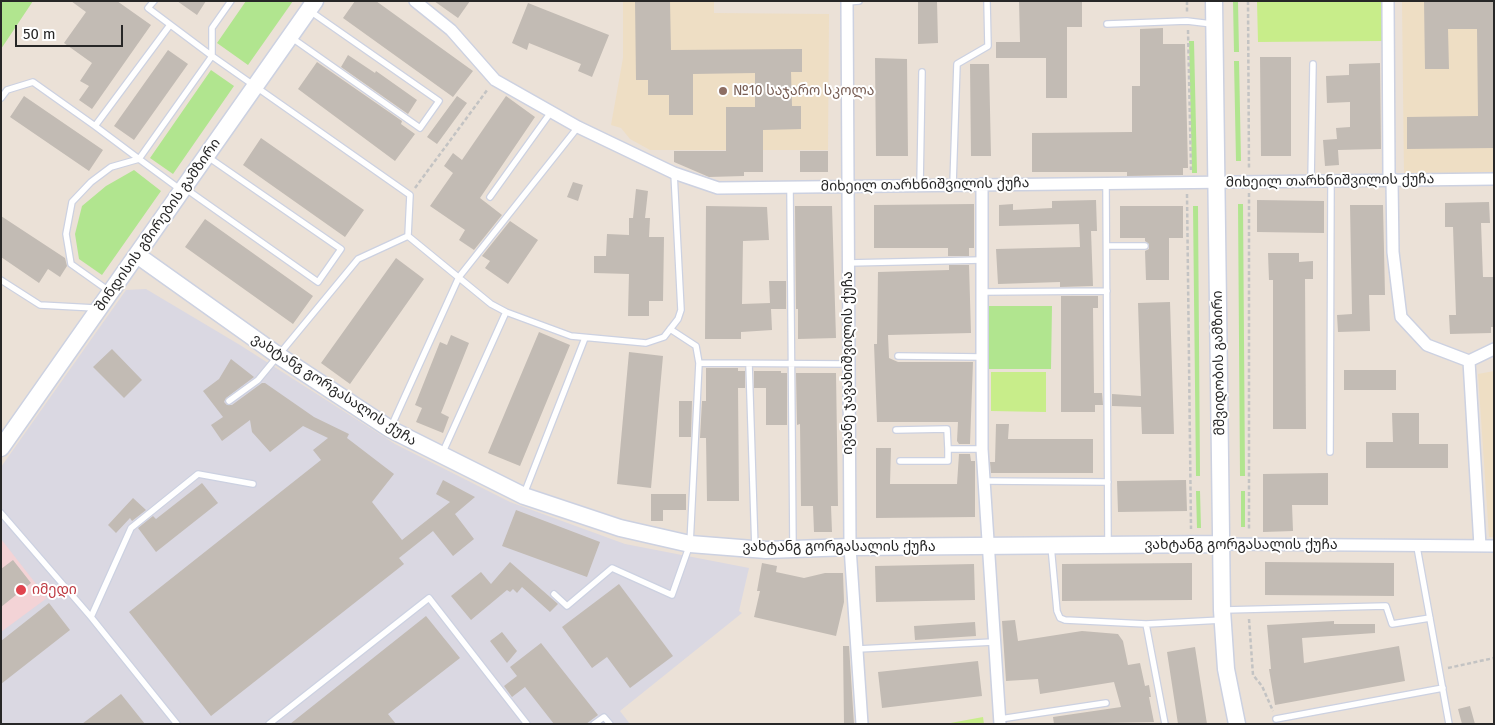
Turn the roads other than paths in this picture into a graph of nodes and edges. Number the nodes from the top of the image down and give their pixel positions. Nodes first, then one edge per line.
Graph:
1 (154, 1) edge
2 (231, 1) edge
3 (415, 1) edge
4 (987, 1) edge
5 (1214, 1) edge
6 (1388, 1) edge
7 (851, 2) edge
8 (312, 6) edge
9 (170, 24) junction
10 (1107, 24) dead end
11 (1214, 24) junction
12 (290, 37) junction
13 (212, 56) junction
14 (1312, 64) dead end
15 (922, 72) dead end
16 (256, 86) junction
17 (1, 98) edge
18 (551, 112) junction
19 (95, 126) junction
20 (578, 127) junction
21 (206, 156) junction
22 (140, 159) junction
23 (674, 173) junction
24 (1494, 179) edge
25 (1331, 180) junction
26 (1392, 180) junction
27 (1311, 181) junction
28 (1216, 182) junction
29 (1106, 183) junction
30 (953, 184) junction
31 (982, 184) junction
32 (849, 185) junction
33 (920, 185) junction
34 (790, 188) junction
35 (183, 189) junction
36 (490, 197) dead end
37 (408, 236) junction
38 (1107, 246) junction
39 (1145, 246) dead end
40 (137, 255) junction
41 (982, 260) junction
42 (848, 263) junction
43 (459, 277) junction
44 (1, 280) edge
45 (111, 292) junction
46 (982, 292) junction
47 (1107, 292) junction
48 (100, 308) junction
49 (506, 312) junction
50 (670, 329) junction
51 (585, 338) junction
52 (1494, 349) edge
53 (279, 356) junction
54 (898, 356) dead end
55 (982, 357) junction
56 (1469, 361) junction
57 (699, 363) junction
58 (749, 364) junction
59 (791, 364) junction
60 (848, 364) junction
61 (229, 401) dead end
62 (390, 429) junction
63 (896, 430) dead end
64 (1, 448) edge
65 (948, 449) junction
66 (982, 449) junction
67 (1330, 452) dead end
68 (441, 456) junction
69 (900, 461) dead end
70 (984, 481) junction
71 (1108, 482) junction
72 (253, 484) dead end
73 (524, 496) junction
74 (1, 513) edge
75 (690, 544) junction
76 (1221, 544) junction
77 (988, 545) junction
78 (1051, 545) junction
79 (1108, 545) junction
80 (1480, 546) junction
81 (1494, 546) edge
82 (850, 547) junction
83 (1417, 547) junction
84 (755, 549) junction
85 (793, 549) junction
86 (554, 594) dead end
87 (1222, 615) junction
88 (91, 617) junction
89 (1430, 618) junction
90 (1146, 624) junction
91 (993, 642) junction
92 (858, 649) junction
93 (1443, 688) junction
94 (1106, 703) dead end
95 (1276, 719) road end
96 (999, 721) edge
97 (177, 724) edge
98 (269, 724) edge
99 (527, 724) edge
100 (594, 724) edge
101 (610, 724) edge
102 (862, 724) edge
103 (1165, 724) edge
104 (1237, 724) edge
105 (1449, 724) edge

1 - 9 lane
2 - 13 lane
3 - 18 street, მიხეილ თარხნიშვილის ქუჩა
4 - 30 lane
5 - 11 main road, მშვიდობის გამზირი
6 - 26 street
7 - 32 street, ივანე ჯავახიშვილის ქუჩა
8 - 12 main road, შინდისის გმირების გამზირი
8 - 12 lane
9 - 13 lane
9 - 19 lane
10 - 11 lane
11 - 28 main road, მშვიდობის გამზირი
12 - 16 main road, შინდისის გმირების გამზირი
13 - 16 lane
13 - 22 lane
14 - 27 lane
15 - 33 lane
16 - 21 main road, შინდისის გმირების გამზირი
16 - 37 lane
17 - 19 lane
18 - 20 street, მიხეილ თარხნიშვილის ქუჩა
18 - 36 lane
19 - 22 lane
20 - 23 street, მიხეილ თარხნიშვილის ქუჩა
20 - 43 lane
21 - 35 main road, შინდისის გმირების გამზირი
21 - 35 lane
22 - 35 lane
22 - 45 lane
23 - 34 street, მიხეილ თარხნიშვილის ქუჩა
23 - 50 lane
24 - 26 street, მიხეილ თარხნიშვილის ქუჩა
25 - 26 street, მიხეილ თარხნიშვილის ქუჩა
25 - 27 street, მიხეილ თარხნიშვილის ქუჩა
25 - 67 lane
26 - 56 street
27 - 28 street, მიხეილ თარხნიშვილის ქუჩა
28 - 29 street, მიხეილ თარხნიშვილის ქუჩა
28 - 76 main road, მშვიდობის გამზირი
29 - 31 street, მიხეილ თარხნიშვილის ქუჩა
29 - 38 lane
30 - 31 street, მიხეილ თარხნიშვილის ქუჩა
30 - 33 street, მიხეილ თარხნიშვილის ქუჩა
31 - 41 street
32 - 33 street, მიხეილ თარხნიშვილის ქუჩა
32 - 34 street, მიხეილ თარხნიშვილის ქუჩა
32 - 42 street, ივანე ჯავახიშვილის ქუჩა
34 - 59 lane
35 - 40 main road, შინდისის გმირების გამზირი
37 - 43 lane
37 - 53 lane
38 - 39 lane
38 - 47 lane
40 - 45 main road, შინდისის გმირების გამზირი
40 - 53 main road, ვახტანგ გორგასალის ქუჩა
41 - 42 lane
41 - 46 street
42 - 60 street, ივანე ჯავახიშვილის ქუჩა
43 - 49 lane
43 - 62 lane
44 - 48 lane
45 - 48 main road, შინდისის გმირების გამზირი
46 - 47 lane
46 - 55 street
47 - 71 lane
48 - 64 main road, შინდისის გმირების გამზირი
49 - 51 lane
49 - 68 lane
50 - 51 lane
50 - 57 lane
51 - 73 lane
52 - 56 street
53 - 61 lane
53 - 62 main road, ვახტანგ გორგასალის ქუჩა
54 - 55 lane
55 - 66 street
56 - 80 street
57 - 58 lane
57 - 75 lane
58 - 59 lane
58 - 84 lane
59 - 60 lane
59 - 85 lane
60 - 82 street, ივანე ჯავახიშვილის ქუჩა
62 - 68 main road, ვახტანგ გორგასალის ქუჩა
63 - 65 lane
65 - 66 lane
65 - 69 lane
66 - 70 street
68 - 73 main road, ვახტანგ გორგასალის ქუჩა
70 - 71 lane
70 - 77 street
71 - 79 lane
72 - 88 lane
73 - 75 main road, ვახტანგ გორგასალის ქუჩა
74 - 88 lane
75 - 84 main road, ვახტანგ გორგასალის ქუჩა
75 - 86 lane
76 - 79 main road, ვახტანგ გორგასალის ქუჩა
76 - 83 street, ვახტანგ გორგასალის ქუჩა
76 - 87 main road, მშვიდობის გამზირი
77 - 78 main road, ვახტანგ გორგასალის ქუჩა
77 - 82 main road, ვახტანგ გორგასალის ქუჩა
77 - 91 street
78 - 79 main road, ვახტანგ გორგასალის ქუჩა
78 - 90 lane
80 - 81 street, ვახტანგ გორგასალის ქუჩა
80 - 83 street, ვახტანგ გორგასალის ქუჩა
82 - 85 main road, ვახტანგ გორგასალის ქუჩა
82 - 92 street, ივანე ჯავახიშვილის ქუჩა
83 - 89 lane
84 - 85 main road, ვახტანგ გორგასალის ქუჩა
87 - 89 lane
87 - 90 lane
87 - 104 main road, მშვიდობის გამზირი
88 - 97 lane
89 - 93 lane
90 - 103 lane
91 - 92 lane
91 - 96 street
92 - 102 street, ივანე ჯავახიშვილის ქუჩა
93 - 95 lane
93 - 105 lane
94 - 96 lane
98 - 99 lane
100 - 101 lane

